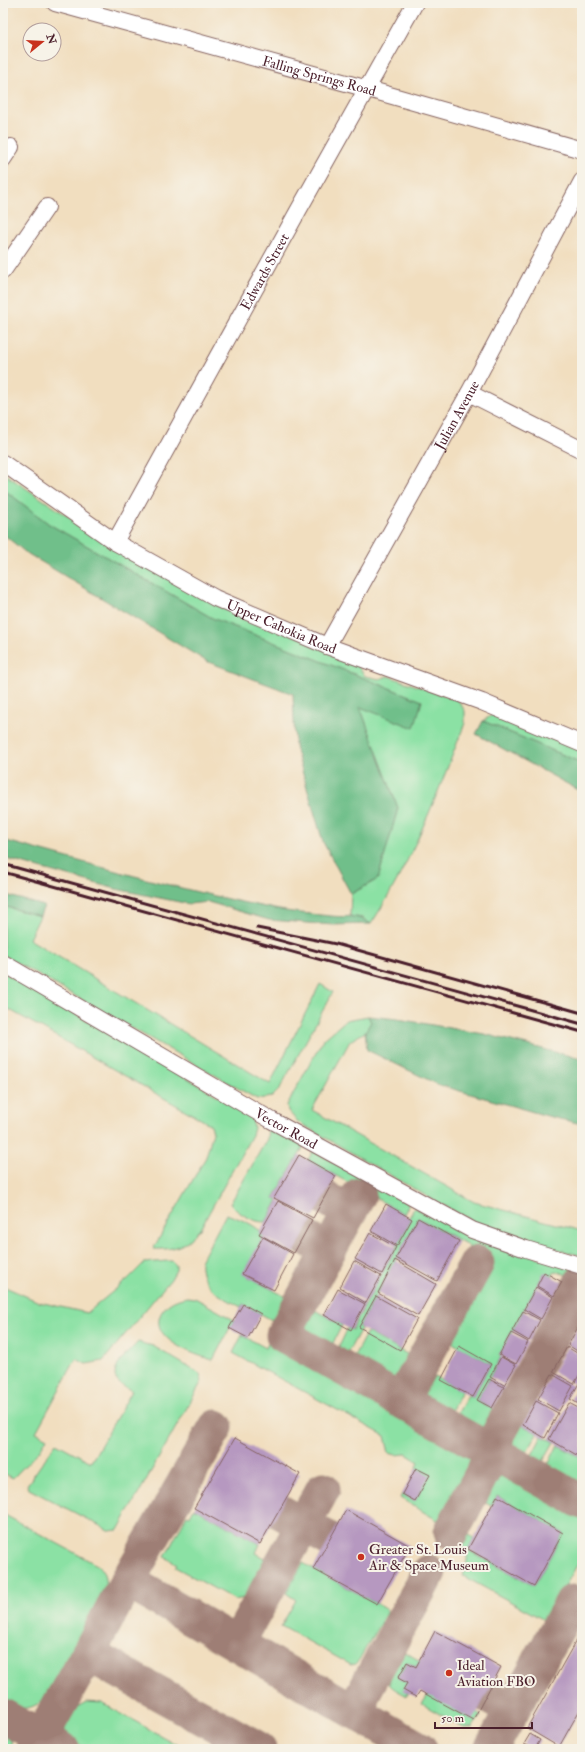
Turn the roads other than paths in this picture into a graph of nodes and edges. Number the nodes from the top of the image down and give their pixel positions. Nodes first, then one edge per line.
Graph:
1 (55, 3) edge
2 (415, 3) edge
3 (368, 89) junction
4 (582, 150) edge
5 (582, 181) edge
6 (47, 208) dead end
7 (3, 271) edge
8 (469, 393) junction
9 (582, 450) edge
10 (3, 463) edge
11 (115, 542) junction
12 (327, 646) junction
13 (582, 744) edge
14 (3, 963) edge
15 (582, 1266) edge

1 - 3 street, Falling Springs Road
2 - 3 street, Edwards Street
3 - 4 street, Falling Springs Road
3 - 11 street, Edwards Street
5 - 8 street, Julian Avenue
6 - 7 street
8 - 9 street
8 - 12 street, Julian Avenue
10 - 11 street, Upper Cahokia Road
11 - 12 street, Upper Cahokia Road
12 - 13 street, Upper Cahokia Road
14 - 15 street, Vector Road

